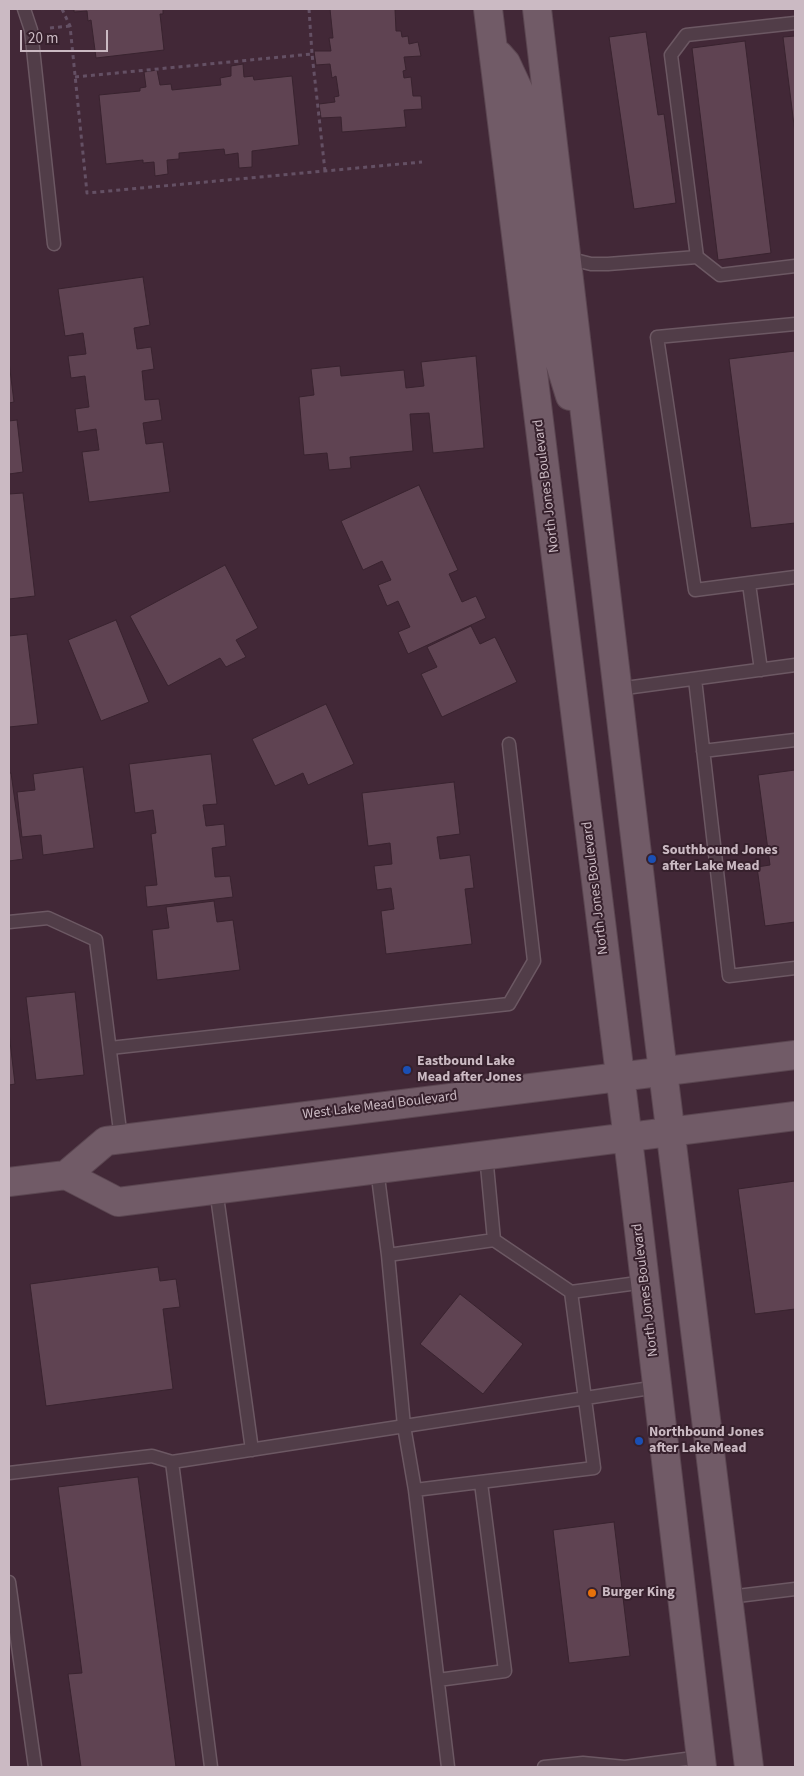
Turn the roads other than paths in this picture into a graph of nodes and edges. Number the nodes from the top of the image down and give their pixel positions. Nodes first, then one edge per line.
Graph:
1 (24, 9) edge
2 (488, 9) edge
3 (537, 9) edge
4 (795, 23) edge
5 (493, 49) junction
6 (515, 224) junction
7 (54, 244) dead end
8 (697, 257) junction
9 (567, 258) junction
10 (795, 266) edge
11 (795, 324) edge
12 (585, 415) junction
13 (795, 576) edge
14 (749, 584) junction
15 (795, 664) edge
16 (761, 670) junction
17 (694, 680) junction
18 (618, 689) junction
19 (795, 740) edge
20 (509, 744) dead end
21 (703, 751) junction
22 (9, 922) edge
23 (795, 968) edge
24 (110, 1048) junction
25 (795, 1055) edge
26 (663, 1071) junction
27 (619, 1077) junction
28 (795, 1116) edge
29 (671, 1132) junction
30 (627, 1137) junction
31 (121, 1139) junction
32 (486, 1155) junction
33 (377, 1168) junction
34 (66, 1175) junction
35 (9, 1182) edge
36 (216, 1189) junction
37 (494, 1240) junction
38 (388, 1255) junction
39 (644, 1282) junction
40 (571, 1292) junction
41 (657, 1387) junction
42 (585, 1398) junction
43 (404, 1426) junction
44 (252, 1450) junction
45 (172, 1462) junction
46 (9, 1473) edge
47 (481, 1483) junction
48 (415, 1490) junction
49 (9, 1582) edge
50 (795, 1589) edge
51 (729, 1597) junction
52 (438, 1680) junction
53 (701, 1762) edge
54 (609, 1766) edge
55 (35, 1767) edge
56 (211, 1767) edge
57 (448, 1767) edge
58 (544, 1767) edge
59 (749, 1767) edge

1 - 7 lane
2 - 5 main road, North Jones Boulevard
3 - 9 main road
4 - 8 lane
5 - 6 main road, North Jones Boulevard
5 - 9 main road
6 - 12 main road
6 - 27 main road, North Jones Boulevard
8 - 9 lane
8 - 10 lane
9 - 12 main road
11 - 14 lane
12 - 18 main road
13 - 14 lane
14 - 16 lane
15 - 16 lane
16 - 17 lane
17 - 18 lane
17 - 21 lane
18 - 26 main road
19 - 21 lane
20 - 24 lane
21 - 23 lane
22 - 24 lane
24 - 31 lane
25 - 26 main road, West Lake Mead Boulevard
26 - 27 main road, West Lake Mead Boulevard
26 - 29 main road
27 - 30 main road, North Jones Boulevard
27 - 31 main road, West Lake Mead Boulevard
28 - 29 main road
29 - 30 main road
29 - 51 main road
30 - 32 main road
30 - 39 main road, North Jones Boulevard
31 - 34 main road, West Lake Mead Boulevard
32 - 33 main road
32 - 37 lane
33 - 36 main road
33 - 38 lane
34 - 35 main road
34 - 36 main road
36 - 44 lane
37 - 38 lane
37 - 40 lane
38 - 43 lane
39 - 40 lane
39 - 41 main road, North Jones Boulevard
40 - 42 lane
41 - 42 lane
41 - 53 main road, North Jones Boulevard
42 - 43 lane
42 - 47 lane
43 - 44 lane
43 - 48 lane
44 - 45 lane
45 - 46 lane
45 - 56 lane
47 - 48 lane
47 - 52 lane
48 - 52 lane
49 - 55 lane
50 - 51 lane
51 - 59 main road
52 - 57 lane
53 - 54 lane
54 - 58 lane

